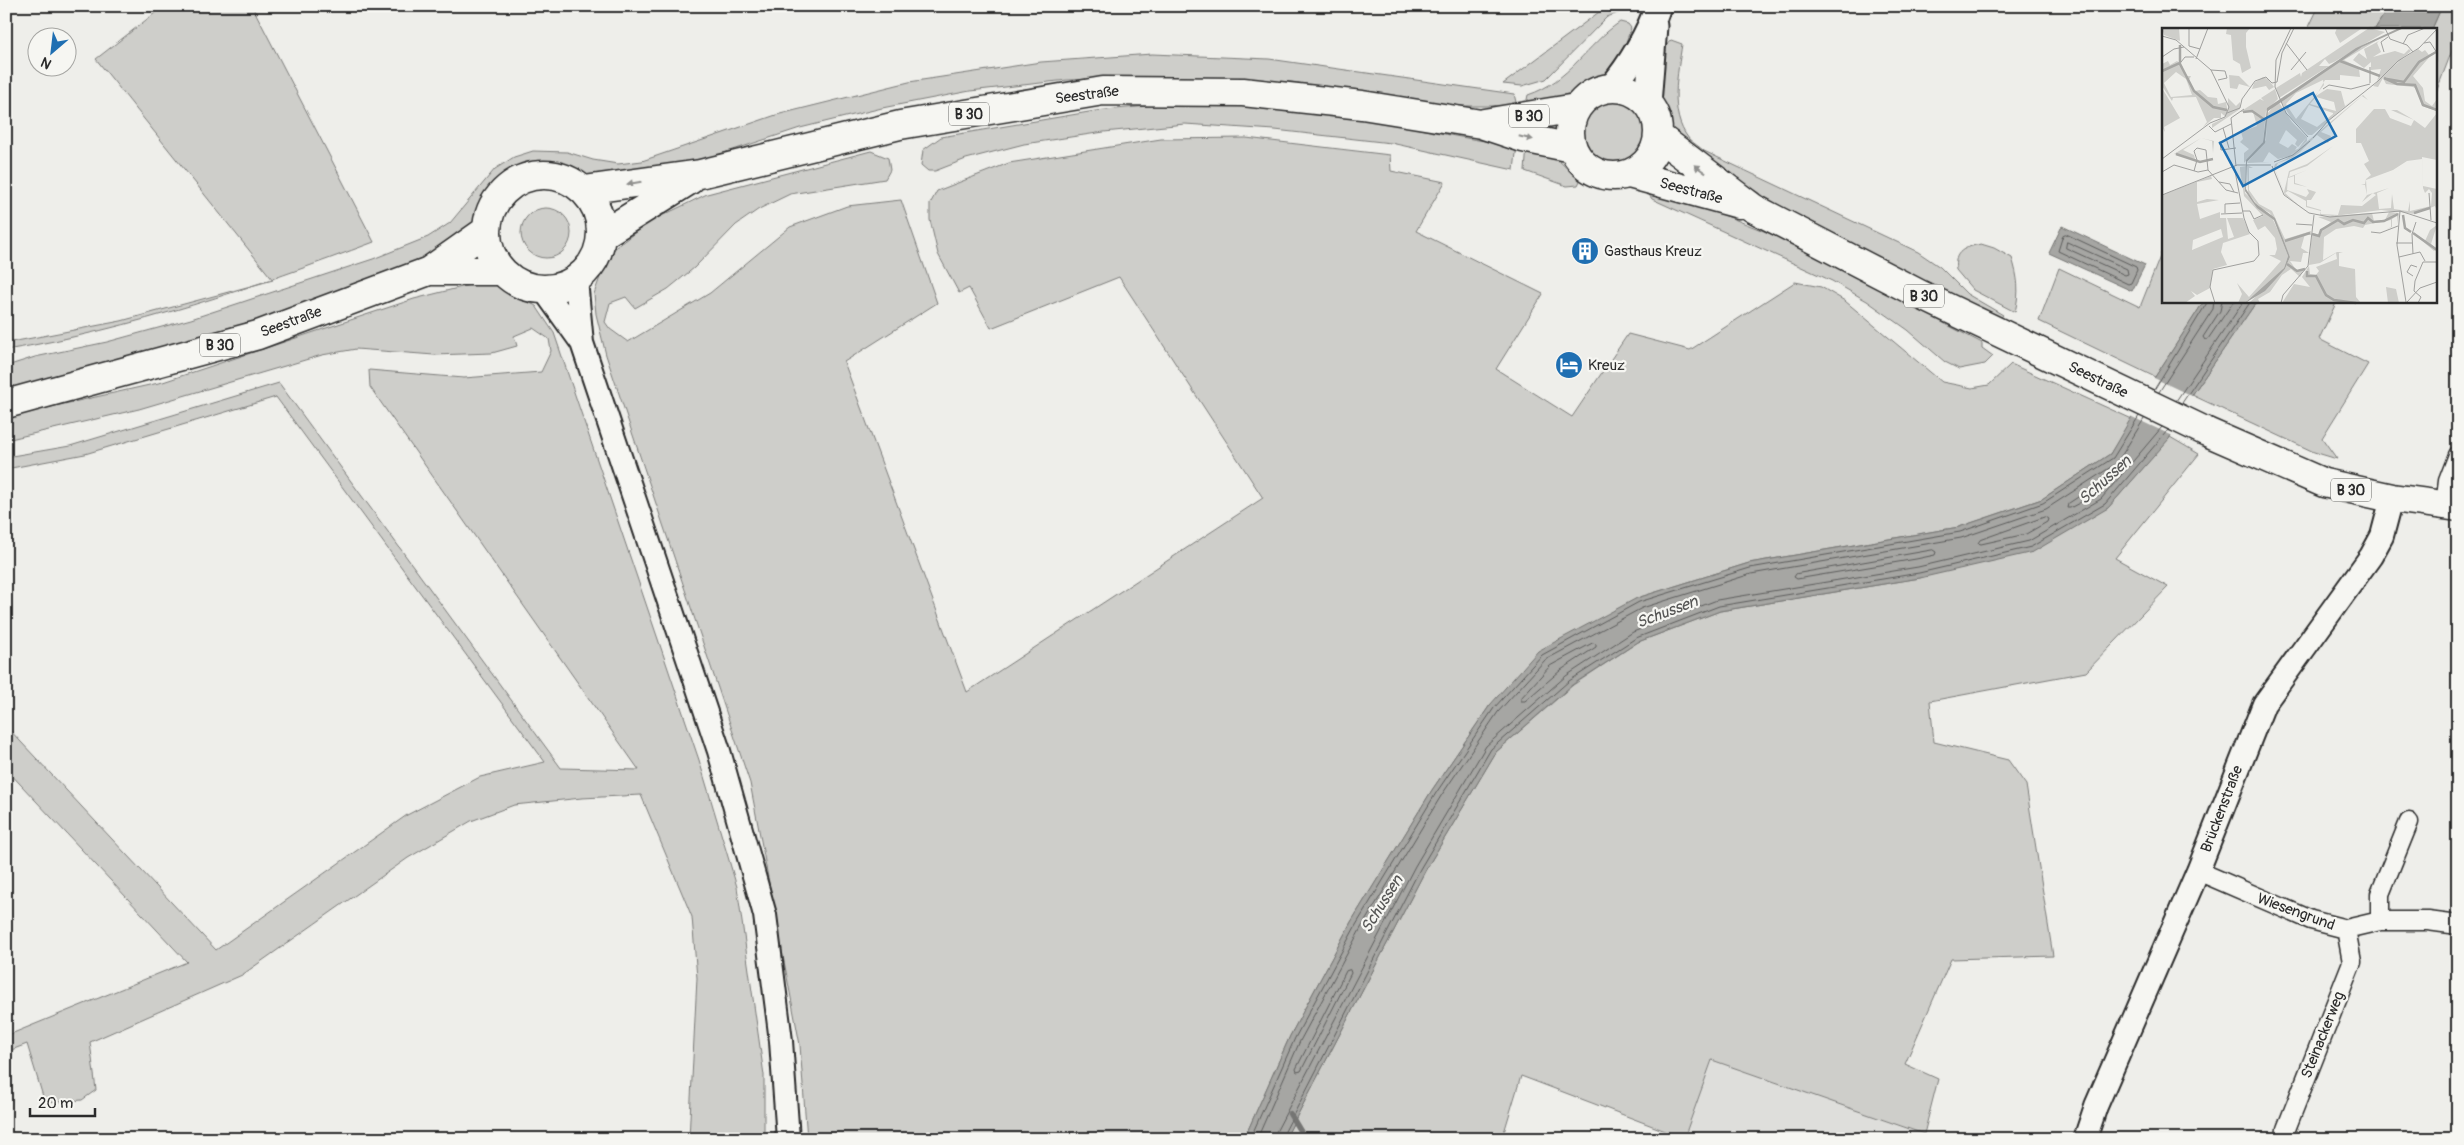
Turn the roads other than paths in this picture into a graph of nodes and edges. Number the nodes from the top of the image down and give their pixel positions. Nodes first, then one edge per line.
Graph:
1 (1656, 12) edge
2 (1611, 88) junction
3 (1648, 104) junction
4 (1576, 108) junction
5 (1480, 124) junction
6 (1658, 136) junction
7 (1572, 148) junction
8 (700, 174) junction
9 (1629, 174) junction
10 (584, 190) junction
11 (1754, 208) junction
12 (487, 230) junction
13 (602, 235) junction
14 (429, 271) junction
15 (502, 271) junction
16 (576, 280) junction
17 (544, 290) junction
18 (582, 343) junction
19 (6, 404) edge
20 (2458, 455) edge
21 (2392, 498) junction
22 (2451, 506) edge
23 (2409, 822) dead end
24 (2198, 871) junction
25 (2380, 921) junction
26 (2458, 925) edge
27 (2346, 929) junction
28 (788, 1139) edge
29 (2085, 1139) edge
30 (2285, 1139) edge

1 - 2 main road
1 - 3 main road
2 - 3 main road
2 - 4 main road
3 - 6 main road
4 - 5 main road, Seestraße / B 30
4 - 7 main road
5 -> 7 main road, Seestraße / B 30
5 - 8 main road, Seestraße / B 30
6 - 9 main road
11 -> 6 main road, Seestraße / B 30
7 - 9 main road
8 -> 10 main road, Seestraße / B 30
8 - 13 main road, Seestraße / B 30
9 - 11 main road, Seestraße / B 30
10 - 12 main road
10 - 13 main road
11 - 21 main road, Seestraße / B 30
12 - 14 main road, Seestraße / B 30
12 - 15 main road
13 - 16 main road
14 - 15 main road, Seestraße / B 30
14 - 19 main road, Seestraße / B 30
15 - 17 main road
16 - 17 main road
16 - 18 street
17 - 18 street
18 - 28 street
20 - 22 street
21 - 22 main road, Seestraße / B 30
21 - 24 street, Brückenstraße
23 - 25 street
24 - 27 street, Wiesengrund
24 - 29 street, Brückenstraße
25 - 26 street, Wiesengrund
25 - 27 street, Wiesengrund
27 - 30 street, Steinackerweg

